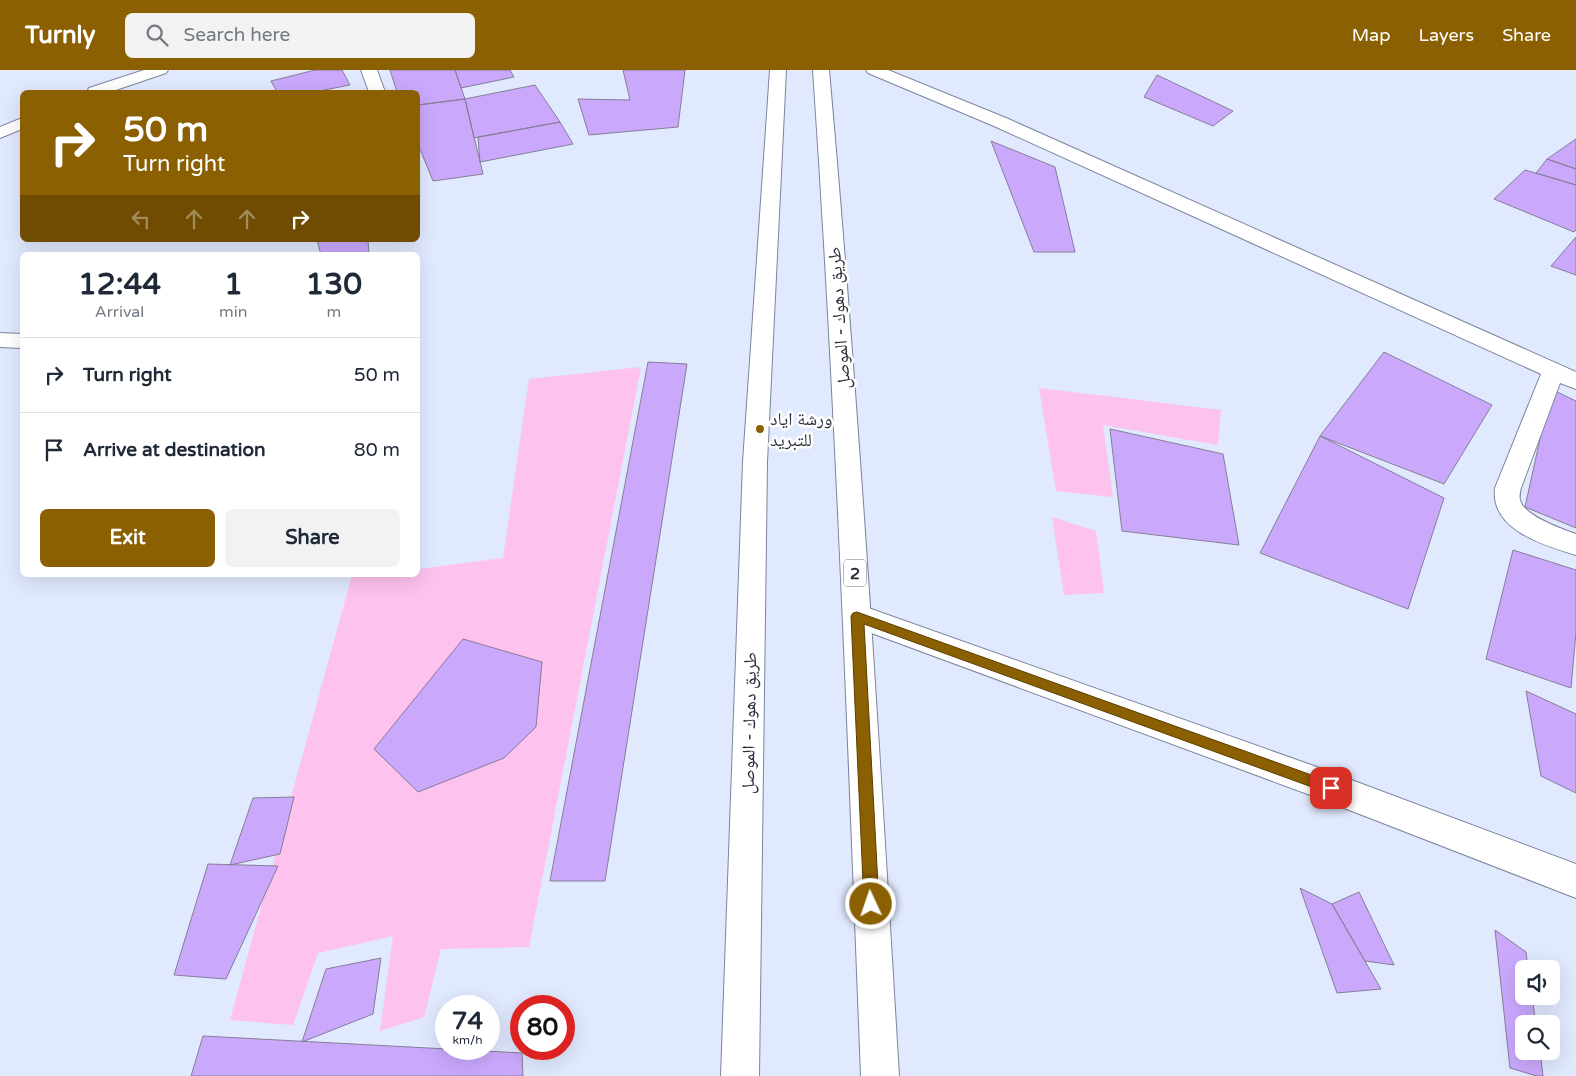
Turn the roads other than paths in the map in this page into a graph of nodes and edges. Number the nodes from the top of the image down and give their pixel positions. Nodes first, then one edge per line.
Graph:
1 (160, 70) edge
2 (369, 70) edge
3 (778, 70) edge
4 (821, 70) edge
5 (874, 70) edge
6 (101, 90) edge
7 (376, 90) edge
8 (20, 124) edge
9 (0, 133) edge
10 (0, 340) edge
11 (20, 341) edge
12 (1553, 372) junction
13 (1576, 381) edge
14 (1576, 545) edge
15 (857, 616) junction
16 (1576, 881) edge
17 (740, 1076) edge
18 (880, 1076) edge

1 - 6 main road
2 - 7 main road
3 - 17 main road, طريق دهوك - الموصل
4 - 15 main road, طريق دهوك - الموصل / 2
5 - 12 main road
8 - 9 main road
10 - 11 main road
12 - 13 main road
12 - 14 main road
15 - 16 main road
15 - 18 main road, طريق دهوك - الموصل / 2

